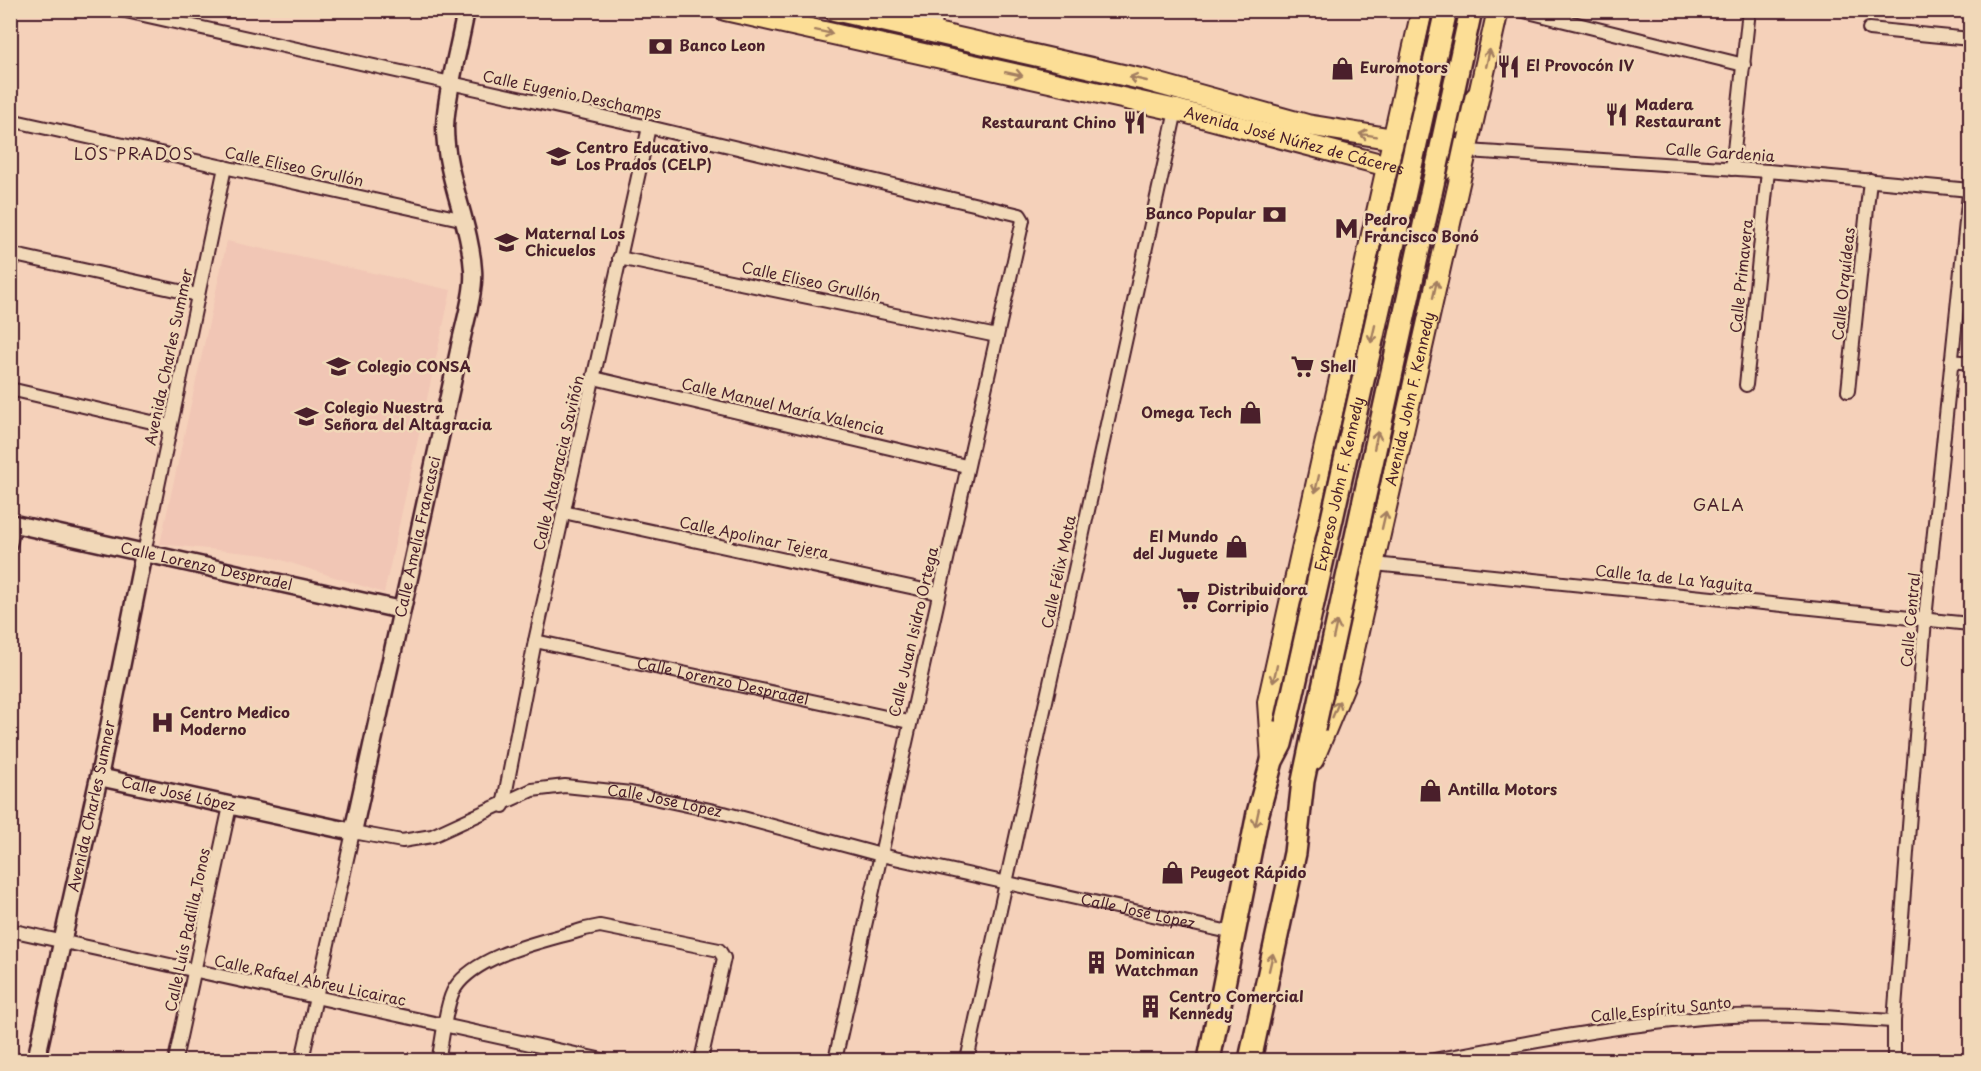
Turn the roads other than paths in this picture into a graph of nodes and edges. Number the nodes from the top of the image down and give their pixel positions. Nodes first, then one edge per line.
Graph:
1 (121, 10) edge
2 (466, 10) edge
3 (725, 10) edge
4 (834, 10) edge
5 (936, 10) edge
6 (1422, 10) edge
7 (1446, 10) edge
8 (1471, 10) edge
9 (1498, 10) edge
10 (1520, 10) edge
11 (1749, 10) edge
12 (1869, 29) dead end
13 (935, 33) junction
14 (1971, 39) edge
15 (1744, 65) junction
16 (1409, 68) junction
17 (453, 84) junction
18 (1481, 89) junction
19 (1180, 90) junction
20 (1176, 110) junction
21 (10, 120) edge
22 (649, 127) junction
23 (1393, 139) junction
24 (1468, 151) junction
25 (225, 167) junction
26 (1387, 167) junction
27 (1732, 169) junction
28 (1768, 171) junction
29 (1870, 180) junction
30 (1971, 183) edge
31 (1970, 190) edge
32 (1016, 213) joint
33 (465, 220) junction
34 (1372, 233) junction
35 (1446, 244) junction
36 (10, 254) edge
37 (619, 258) junction
38 (198, 296) junction
39 (997, 336) junction
40 (1951, 361) junction
41 (1971, 363) edge
42 (594, 378) junction
43 (1746, 385) dead end
44 (10, 389) edge
45 (1848, 391) dead end
46 (170, 426) junction
47 (966, 466) junction
48 (563, 512) junction
49 (13, 524) edge
50 (10, 545) edge
51 (144, 553) junction
52 (1374, 564) junction
53 (938, 593) junction
54 (401, 610) junction
55 (1925, 619) junction
56 (1971, 624) edge
57 (535, 641) junction
58 (909, 723) junction
59 (1272, 761) junction
60 (99, 777) junction
61 (1303, 781) junction
62 (230, 806) junction
63 (503, 806) junction
64 (353, 832) junction
65 (881, 855) junction
66 (1006, 882) junction
67 (10, 930) edge
68 (1234, 933) junction
69 (62, 941) junction
70 (195, 971) junction
71 (315, 997) junction
72 (1894, 1021) junction
73 (446, 1026) junction
74 (572, 1057) edge
75 (36, 1060) edge
76 (175, 1060) edge
77 (302, 1060) edge
78 (438, 1060) edge
79 (603, 1060) edge
80 (701, 1060) edge
81 (835, 1060) edge
82 (967, 1060) edge
83 (1209, 1060) edge
84 (1250, 1060) edge
85 (1434, 1060) edge
86 (1893, 1060) edge

1 - 17 street, Calle Eugenio Deschamps
2 - 17 street, Calle Amelia Francasci
3 -> 20 main road, Avenida José Núñez de Cáceres
4 - 13 main road, Avenida José Núñez de Cáceres
5 - 13 street
6 - 16 main road
7 -> 59 highway, Expreso John F. Kennedy, bridge
61 -> 8 highway, Expreso John F. Kennedy, bridge
18 -> 9 main road, Avenida John F. Kennedy
10 - 15 street
11 - 15 street
12 - 14 street
19 -> 13 main road, Avenida José Núñez de Cáceres
15 - 27 street
16 - 18 main road
16 - 23 main road
17 - 22 street, Calle Eugenio Deschamps
17 - 33 street, Calle Amelia Francasci
18 - 24 main road, Avenida John F. Kennedy
19 - 20 street, Calle Félix Mota
23 -> 19 main road, Avenida José Núñez de Cáceres
20 - 26 main road, Avenida José Núñez de Cáceres
20 - 66 street, Calle Félix Mota
21 - 25 street, Calle Eliseo Grullón
22 - 32 street, Calle Eugenio Deschamps
22 - 37 street, Calle Altagracia Saviñón
23 - 24 main road, Avenida José Núñez de Cáceres
23 - 26 main road
24 - 26 main road, Avenida José Núñez de Cáceres
24 - 27 street, Calle Gardenia
24 - 35 main road, Avenida John F. Kennedy
25 - 33 street, Calle Eliseo Grullón
25 - 38 street, Avenida Charles Summer
26 - 34 main road
27 - 28 street, Calle Gardenia
28 - 29 street, Calle Gardenia
28 - 43 street, Calle Primavera
29 - 31 street, Calle Gardenia
29 - 45 street, Calle Orquídeas
30 - 31 street, Calle Central
31 - 40 street, Calle Central
32 - 39 street, Calle Juan Isidro Ortega
33 - 54 street, Calle Amelia Francasci
34 - 35 main road
34 -> 59 main road
52 -> 35 main road, Avenida John F. Kennedy
36 - 38 street
37 - 39 street, Calle Eliseo Grullón
37 - 42 street, Calle Altagracia Saviñón
38 - 46 street, Avenida Charles Summer
39 - 47 street, Calle Juan Isidro Ortega
40 - 41 street
40 - 55 street, Calle Central
42 - 47 street, Calle Manuel María Valencia
42 - 48 street, Calle Altagracia Saviñón
44 - 46 street
46 - 51 street, Avenida Charles Summer
47 - 53 street, Calle Juan Isidro Ortega
48 - 53 street, Calle Apolinar Tejera
48 - 57 street, Calle Altagracia Saviñón
49 - 50 street
49 - 51 street, Calle Lorenzo Despradel
51 - 54 street, Calle Lorenzo Despradel
51 - 60 street, Avenida Charles Sumner
52 - 55 street, Calle 1a de La Yaguita
61 -> 52 main road, Avenida John F. Kennedy
53 - 58 street, Calle Juan Isidro Ortega
54 - 64 street, Calle Amelia Francasci
55 - 56 street, Calle 1a de La Yaguita
55 - 72 street, Calle Central
57 - 58 street, Calle Lorenzo Despradel
57 - 63 street, Calle Altagracia Saviñón
58 - 65 street, Calle Juan Isidro Ortega
59 -> 68 highway, Expreso John F. Kennedy
60 - 62 street, Calle José López
60 - 69 street, Avenida Charles Sumner
84 -> 61 highway, Expreso John F. Kennedy
62 - 64 street, Calle José López
62 - 70 street, Calle Luís Padilla Tonos
63 - 64 street, Calle José López
63 - 65 street, Calle José López
64 - 71 street, Calle Amelia Francasci
65 - 66 street, Calle José López
65 - 81 street, Calle Juan Isidro Ortega
66 - 68 street, Calle José López
66 - 82 street, Calle Félix Mota
67 - 69 street, Calle Rafael Abreu Licairac
68 - 83 highway, Expreso John F. Kennedy
69 - 70 street, Calle Rafael Abreu Licairac
69 - 75 street, Avenida Charles Sumner
70 - 71 street, Calle Rafael Abreu Licairac
70 - 76 street, Calle Luís Padilla Tonos
71 - 73 street, Calle Rafael Abreu Licairac
71 - 77 street, Calle Amelia Francasci
72 - 85 street, Calle Espíritu Santo
72 - 86 street, Calle Central
73 - 74 street, Calle Rafael Abreu Licairac
73 - 78 street
73 - 80 street
74 - 79 street, Calle Rafael Abreu Licairac

